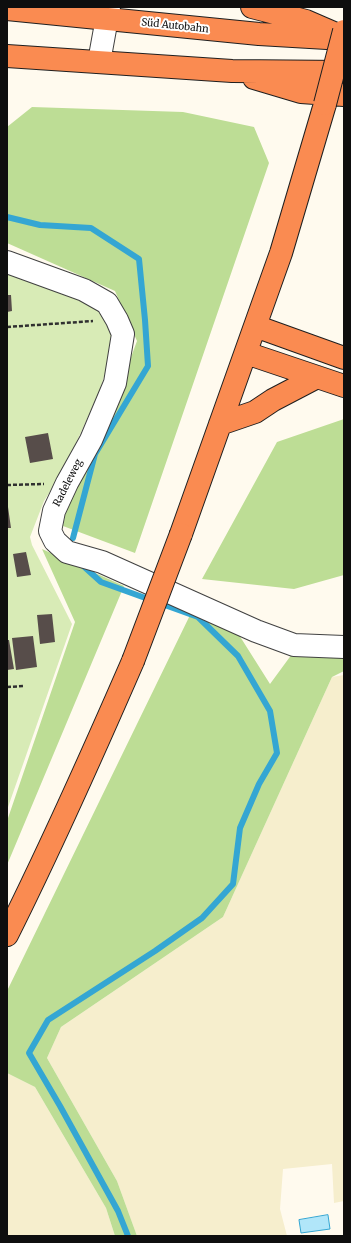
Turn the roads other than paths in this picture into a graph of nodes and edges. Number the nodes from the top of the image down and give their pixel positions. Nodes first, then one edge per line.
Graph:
1 (252, 7) edge
2 (7, 9) edge
3 (108, 13) edge
4 (344, 31) edge
5 (344, 39) edge
6 (7, 56) edge
7 (99, 62) junction
8 (232, 71) junction
9 (344, 72) edge
10 (344, 95) edge
11 (7, 262) edge
12 (255, 326) junction
13 (246, 352) junction
14 (344, 358) edge
15 (317, 377) junction
16 (344, 386) edge
17 (220, 424) junction
18 (344, 647) edge
19 (7, 935) edge

1 - 5 highway
2 - 3 highway, Süd Autobahn
3 - 5 highway, Süd Autobahn
3 - 7 street
4 - 12 highway, bridge
6 - 7 highway
7 - 8 highway
8 - 9 highway
8 - 10 highway
11 - 18 street, Radeleweg
12 - 13 highway
12 - 14 highway
13 - 15 highway
13 - 17 highway
15 - 16 highway
15 - 17 highway
17 - 19 highway, bridge

